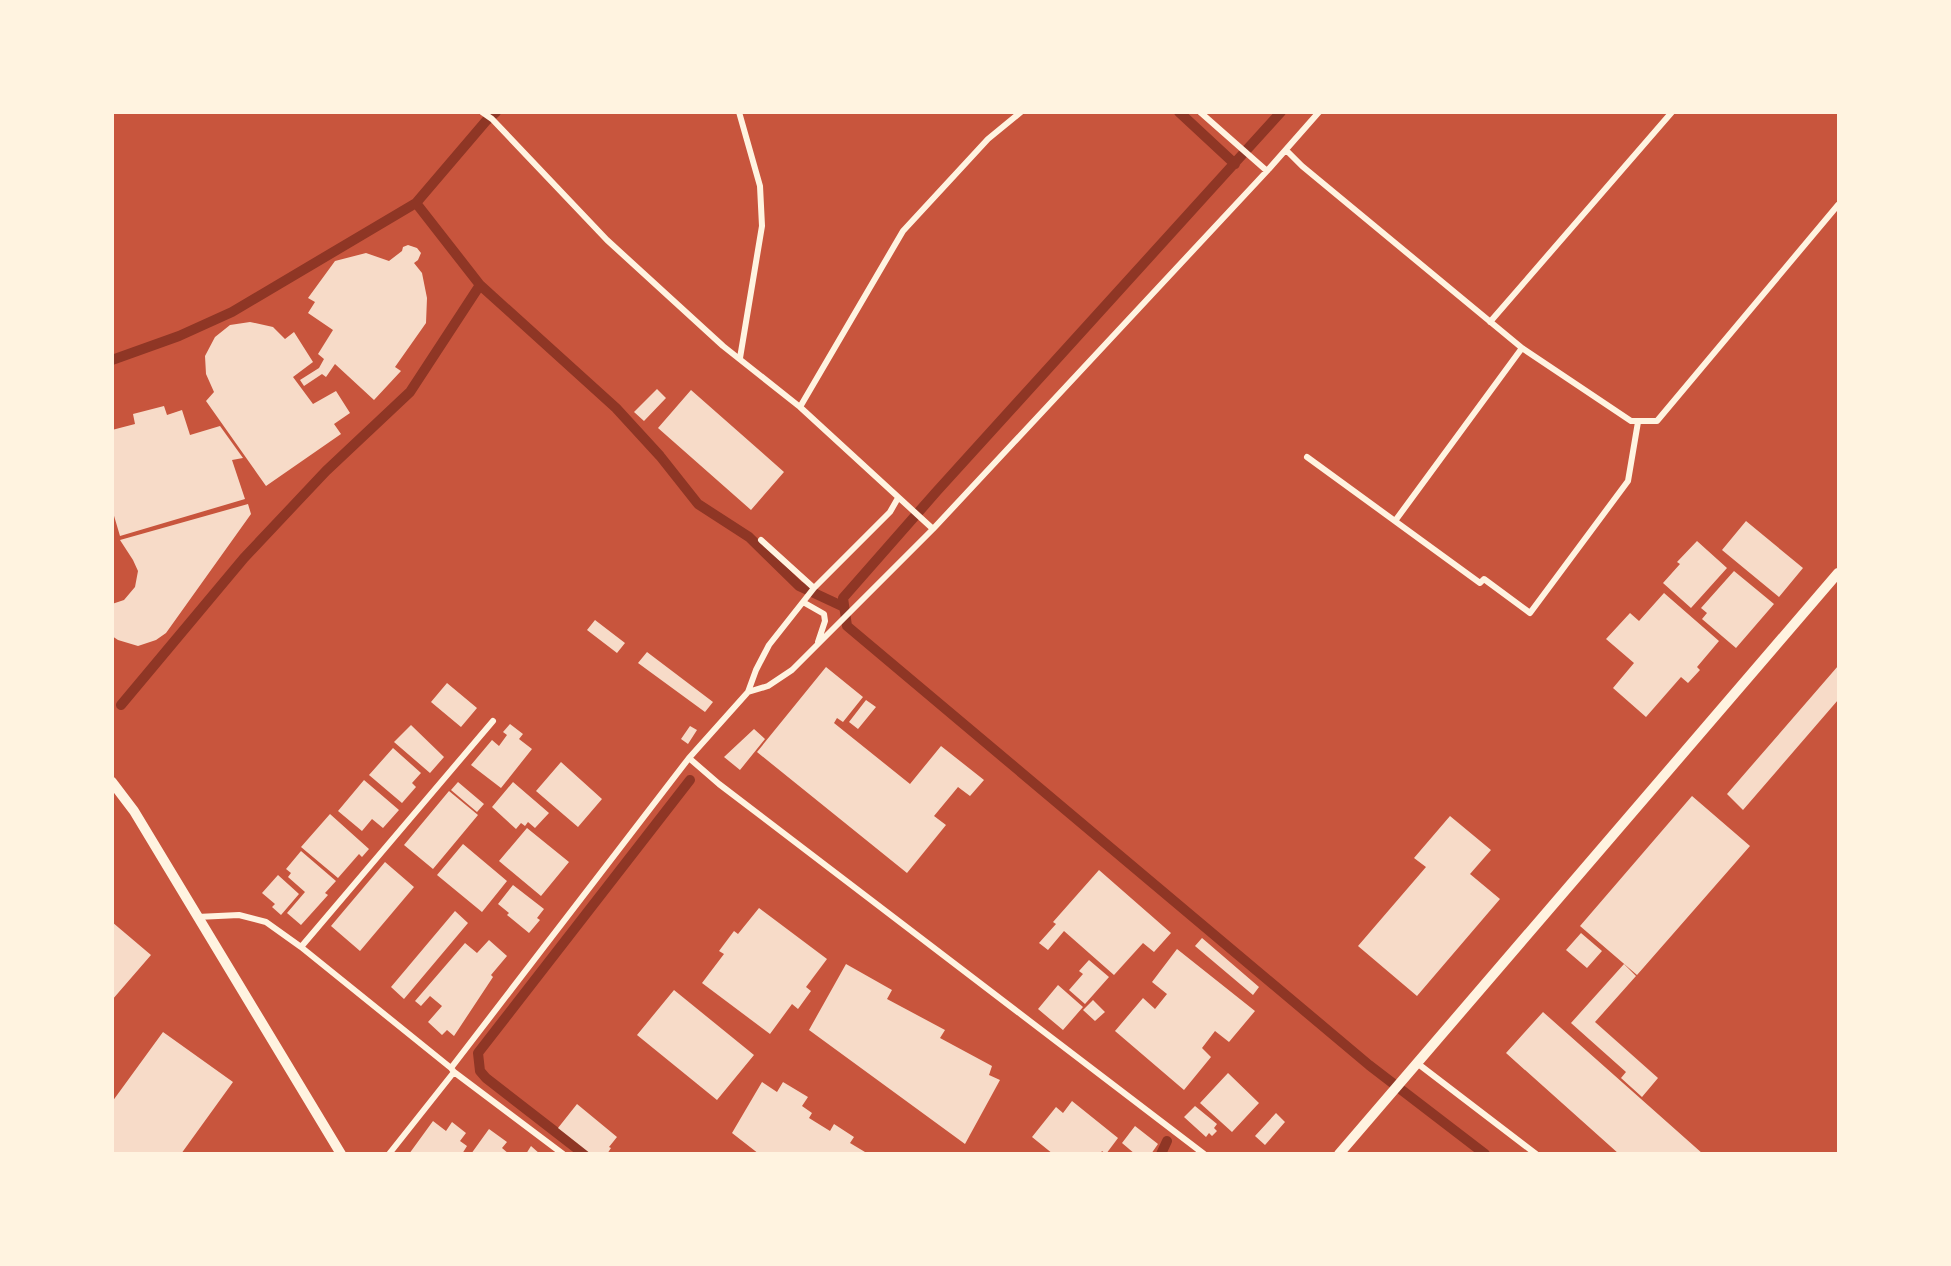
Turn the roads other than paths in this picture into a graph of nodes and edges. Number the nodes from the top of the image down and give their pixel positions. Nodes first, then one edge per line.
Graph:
1 (739, 112) edge
2 (1021, 112) edge
3 (1200, 112) edge
4 (1319, 112) edge
5 (1672, 112) edge
6 (487, 116) edge
7 (1286, 150) junction
8 (1267, 171) junction
9 (1839, 205) edge
10 (1490, 322) junction
11 (1522, 348) junction
12 (740, 358) junction
13 (800, 406) junction
14 (1638, 422) junction
15 (1307, 457) dead end
16 (898, 498) junction
17 (1395, 521) junction
18 (933, 529) junction
19 (761, 540) dead end
20 (1839, 573) edge
21 (813, 589) junction
22 (804, 601) junction
23 (816, 646) junction
24 (748, 692) junction
25 (493, 721) dead end
26 (690, 758) junction
27 (112, 782) edge
28 (197, 918) junction
29 (301, 947) junction
30 (1418, 1063) junction
31 (454, 1071) junction
32 (342, 1154) edge
33 (389, 1154) edge
34 (563, 1154) edge
35 (1204, 1154) edge
36 (1340, 1154) edge
37 (1536, 1154) edge

1 - 12 street
2 - 13 street
3 - 8 street
4 - 7 street
5 - 10 street
6 - 12 street
7 - 8 street
7 - 10 street
8 - 18 street
9 - 14 street
10 - 11 street
11 - 14 street
11 - 17 street
12 - 13 street
13 - 16 street
14 - 17 street
15 - 17 street
16 - 18 street
16 - 21 street
18 - 23 street
19 - 21 street
20 - 30 street
21 - 22 street
22 - 23 street
22 - 24 street
23 - 24 street
24 - 26 street
25 - 29 street
26 - 31 street
26 - 35 street
27 - 28 street
28 - 29 street
28 - 32 street
29 - 31 street
30 - 36 street
30 - 37 street
31 - 33 street
31 - 34 street

